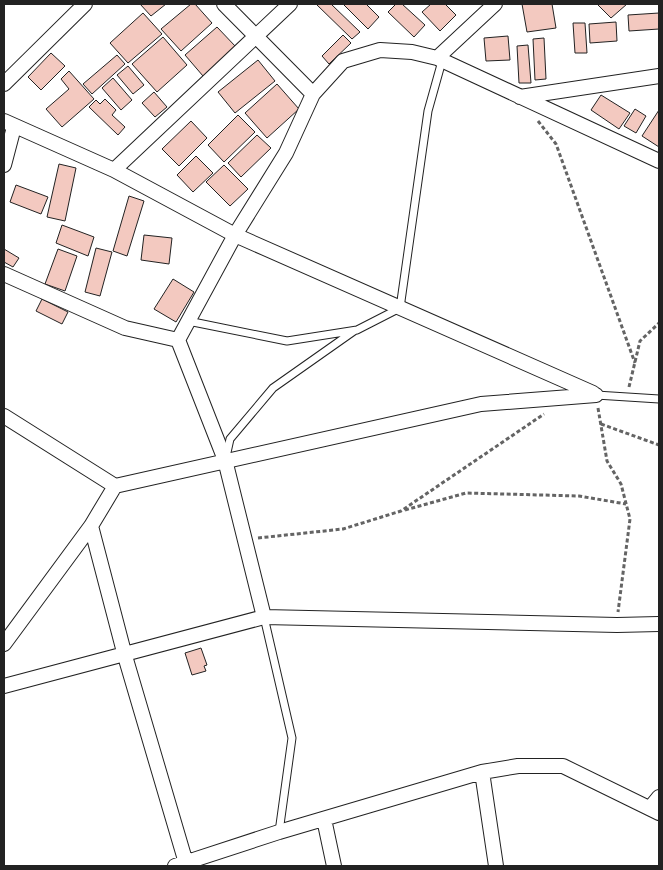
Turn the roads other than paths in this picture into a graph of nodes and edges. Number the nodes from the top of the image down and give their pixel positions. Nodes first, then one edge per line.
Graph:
1 (85, 4) edge
2 (224, 4) edge
3 (290, 4) edge
4 (495, 4) edge
5 (255, 37) junction
6 (439, 60) junction
7 (659, 76) edge
8 (4, 84) edge
9 (313, 94) junction
10 (520, 97) junction
11 (9, 124) edge
12 (659, 161) edge
13 (4, 165) edge
14 (114, 170) junction
15 (235, 235) junction
16 (4, 274) edge
17 (400, 308) junction
18 (188, 321) junction
19 (356, 330) junction
20 (178, 340) junction
21 (596, 395) junction
22 (659, 399) edge
23 (4, 416) edge
24 (225, 460) junction
25 (115, 486) junction
26 (91, 526) junction
27 (264, 617) junction
28 (659, 624) edge
29 (4, 644) edge
30 (125, 656) junction
31 (4, 686) edge
32 (482, 772) junction
33 (659, 797) edge
34 (655, 811) edge
35 (324, 819) junction
36 (279, 832) junction
37 (181, 864) edge
38 (334, 866) edge
39 (496, 866) edge

1 - 8 street
2 - 5 street
3 - 5 street
4 - 6 street
5 - 9 street
5 - 14 street
6 - 9 street
6 - 10 street
6 - 17 lane
7 - 10 street
9 - 15 street
10 - 12 street
11 - 13 street
11 - 14 street
14 - 15 street
15 - 17 street
15 - 18 street
16 - 20 street
17 - 19 lane
17 - 21 street
18 - 19 lane
18 - 20 street
19 - 24 lane
20 - 24 street
21 - 22 lane
21 - 24 street
23 - 25 street
24 - 25 street
24 - 27 street
25 - 26 street
26 - 29 street
26 - 30 street
27 - 28 street
27 - 30 street
27 - 36 lane
30 - 31 street
30 - 37 street
32 - 34 street
32 - 35 street
32 - 39 street
33 - 34 street
35 - 36 street
35 - 38 street
36 - 37 street

